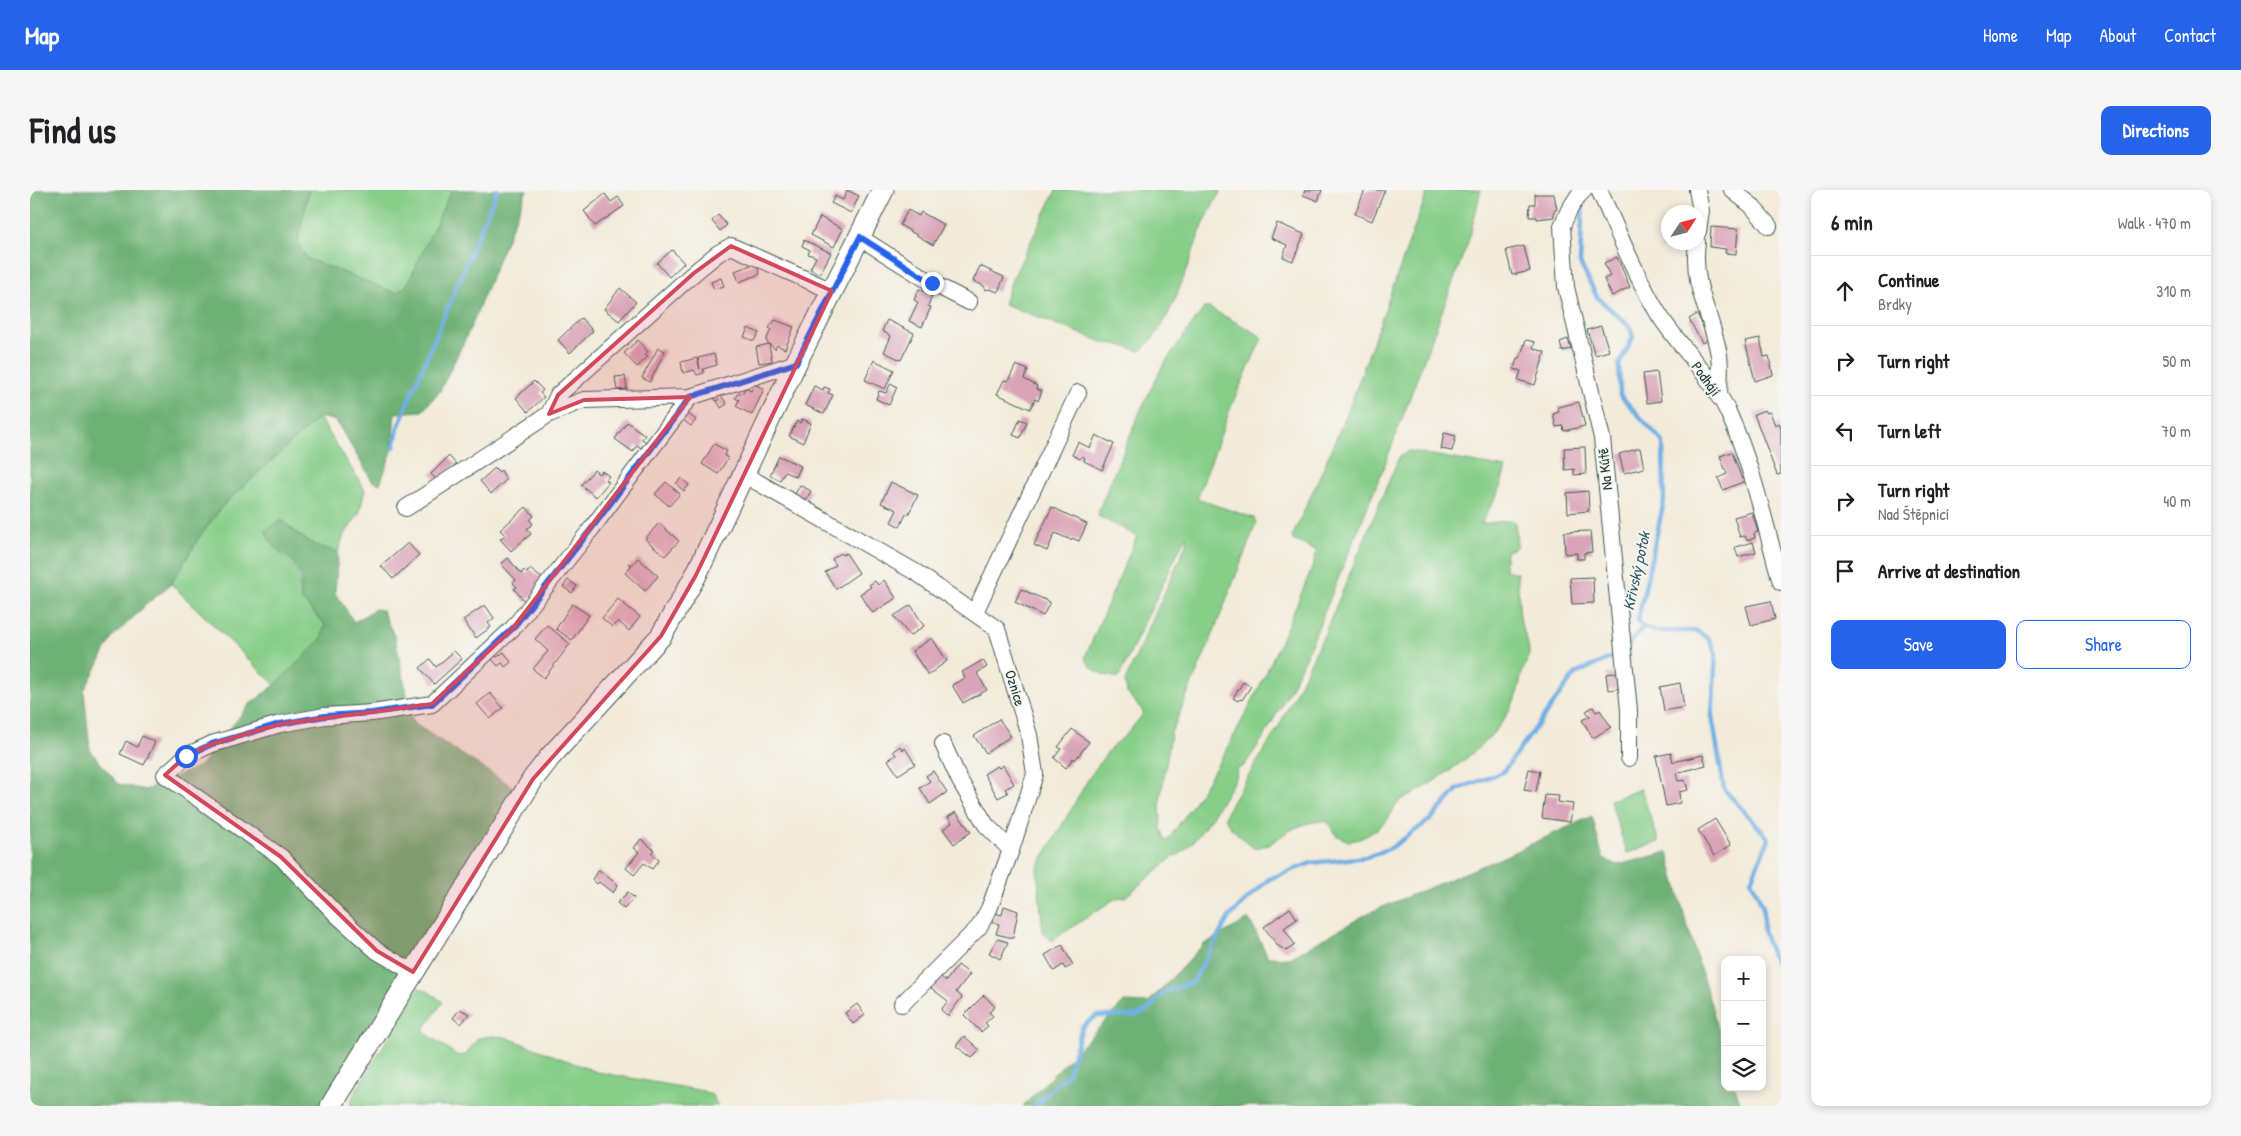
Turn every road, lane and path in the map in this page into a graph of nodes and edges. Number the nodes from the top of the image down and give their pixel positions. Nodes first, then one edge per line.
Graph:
1 (883, 190) edge
2 (1599, 190) edge
3 (1697, 190) edge
4 (1732, 190) edge
5 (1581, 193) edge
6 (1700, 205) edge
7 (1769, 226) dead end
8 (860, 237) junction
9 (1696, 250) edge
10 (832, 291) junction
11 (969, 302) dead end
12 (796, 363) junction
13 (1078, 393) dead end
14 (690, 397) junction
15 (1719, 397) junction
16 (550, 414) junction
17 (743, 474) junction
18 (406, 508) dead end
19 (1781, 582) edge
20 (975, 612) junction
21 (943, 744) dead end
22 (1630, 758) dead end
23 (1011, 850) junction
24 (414, 972) junction
25 (902, 1004) dead end
26 (331, 1106) edge

1 - 8 street
2 - 15 street, Podhájí
3 - 6 street
4 - 7 street
5 - 22 street, Na Kútě
8 - 10 street
8 - 11 street
9 - 15 street
10 - 12 street
10 - 16 street
12 - 14 street
12 - 17 street
13 - 20 street
14 - 16 street
14 - 24 street
15 - 19 street, Podhájí
16 - 18 street
17 - 20 street, Oznice
17 - 24 street
20 - 23 street, Oznice
21 - 23 street
23 - 25 street, Oznice
24 - 26 street

